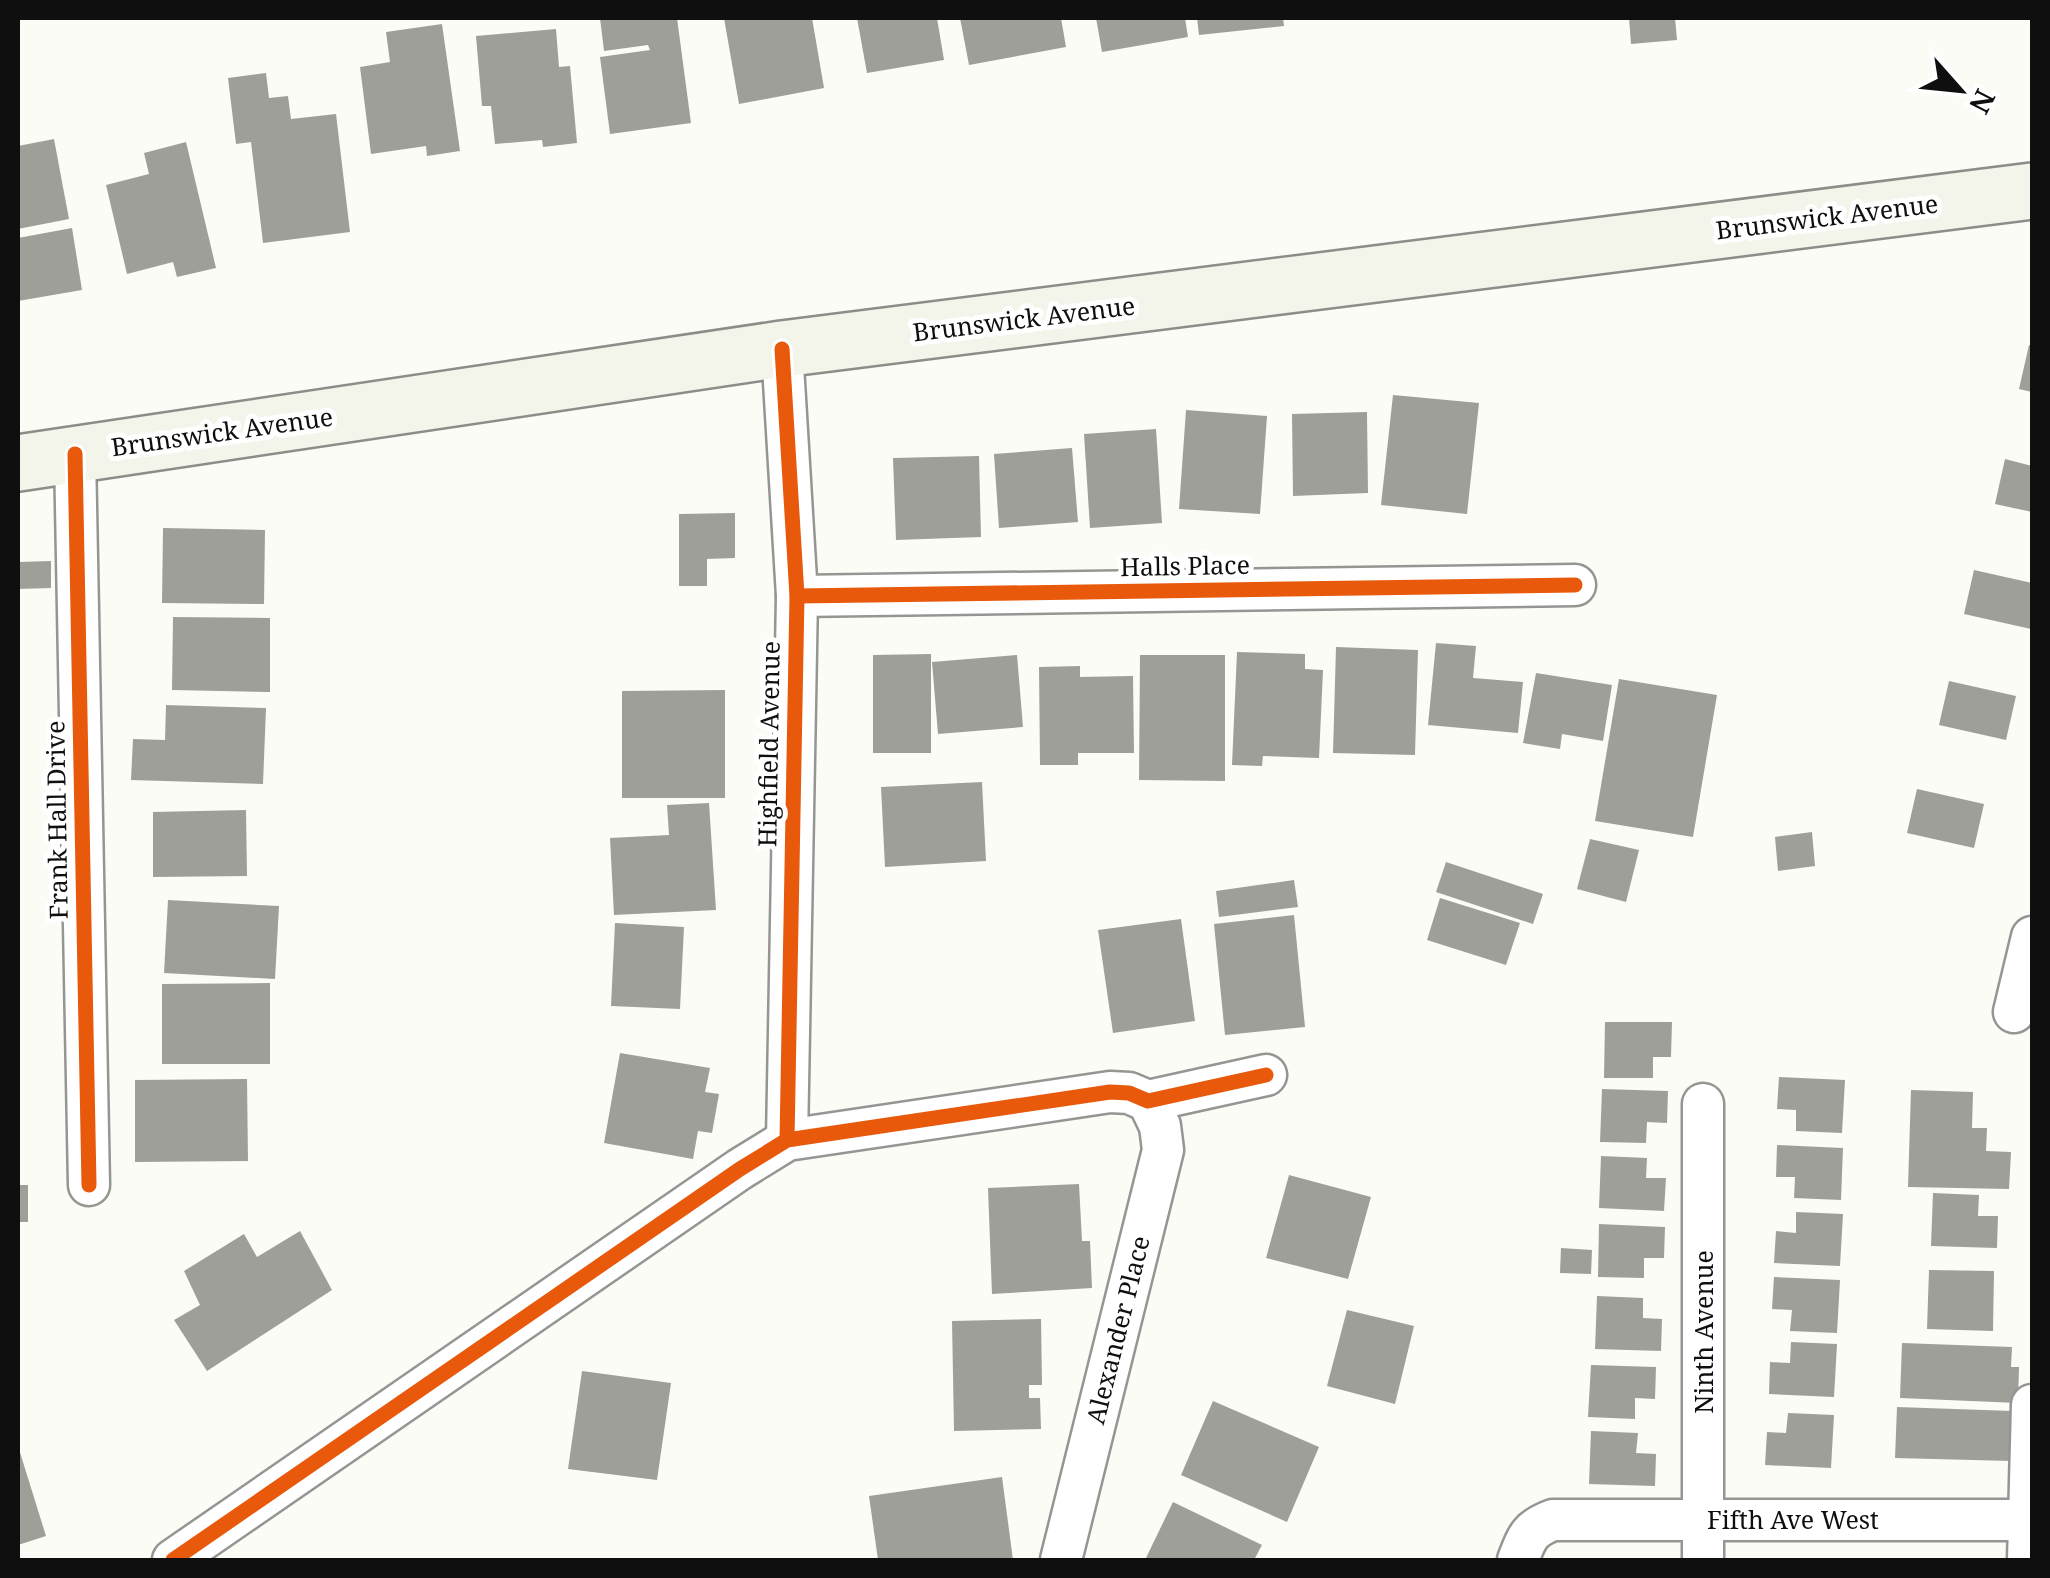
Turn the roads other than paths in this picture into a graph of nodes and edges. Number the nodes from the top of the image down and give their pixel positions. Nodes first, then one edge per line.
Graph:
1 (2032, 191) edge
2 (782, 350) junction
3 (75, 454) junction
4 (18, 463) edge
5 (1575, 585) dead end
6 (797, 596) junction
7 (2032, 937) edge
8 (2014, 1012) dead end
9 (1266, 1075) dead end
10 (1148, 1101) junction
11 (1704, 1104) dead end
12 (787, 1140) junction
13 (89, 1185) dead end
14 (2032, 1405) edge
15 (1704, 1520) junction
16 (2031, 1520) edge
17 (173, 1560) edge
18 (1062, 1560) edge
19 (1518, 1560) edge
20 (1703, 1560) edge
21 (2028, 1560) edge

1 - 2 main road, Brunswick Avenue
2 - 3 main road, Brunswick Avenue
2 - 6 street, Highfield Avenue
3 - 4 main road, Brunswick Avenue
3 - 13 street, Frank Hall Drive
5 - 6 street, Halls Place
6 - 12 street, Highfield Avenue
7 - 8 street
9 - 10 street
10 - 12 street
10 - 18 street, Alexander Place
11 - 15 street, Ninth Avenue
12 - 17 street
14 - 16 street
15 - 16 street, Fifth Ave West
15 - 19 street, Fifth Ave West
15 - 20 street, Ninth Avenue
16 - 21 street

